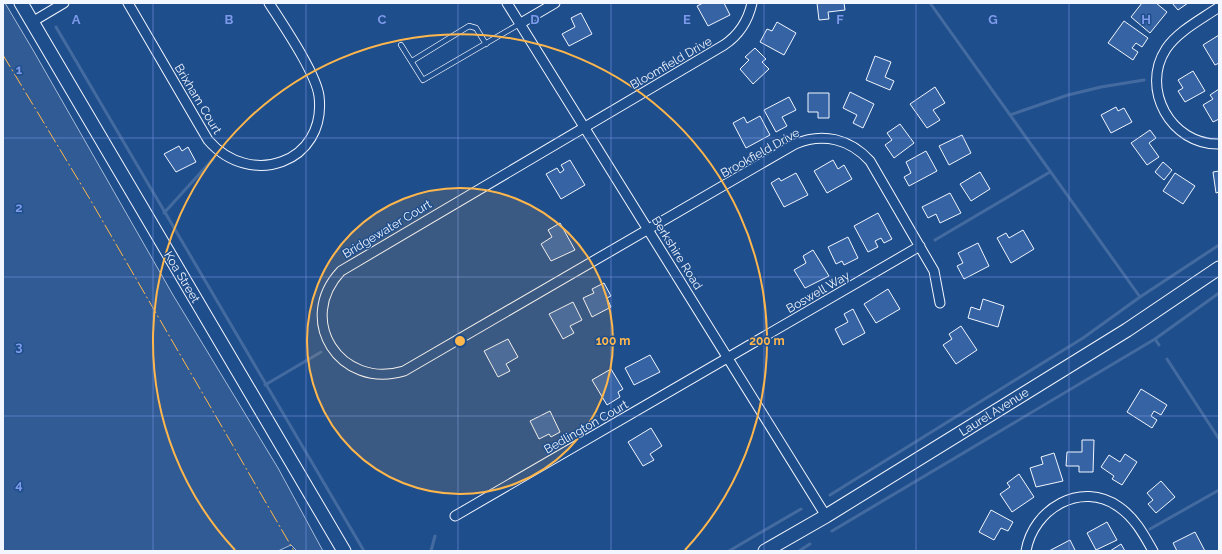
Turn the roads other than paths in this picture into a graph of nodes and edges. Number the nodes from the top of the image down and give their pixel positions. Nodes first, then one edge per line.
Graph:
1 (21, 3) edge
2 (64, 3) edge
3 (128, 3) edge
4 (269, 3) edge
5 (507, 3) edge
6 (555, 3) edge
7 (752, 3) edge
8 (1219, 7) edge
9 (32, 22) junction
10 (521, 23) junction
11 (486, 44) junction
12 (402, 45) dead end
13 (412, 61) junction
14 (585, 127) junction
15 (1219, 144) edge
16 (649, 230) junction
17 (920, 246) junction
18 (1219, 268) edge
19 (940, 304) dead end
20 (729, 358) junction
21 (455, 516) dead end
22 (826, 516) junction
23 (344, 551) edge
24 (765, 551) edge
25 (1026, 551) edge
26 (1153, 551) edge

1 - 9 main road, Koa Street
2 - 9 street
3 - 4 street, Brixham Court
5 - 10 street, Berkshire Road
6 - 10 street
7 - 14 street, Bloomfield Drive
8 - 15 street
9 - 23 main road, Koa Street
10 - 11 lane
10 - 14 street, Berkshire Road
11 - 13 lane
11 - 13 lane
12 - 13 lane
14 - 16 street, Berkshire Road
14 - 16 street, Bridgewater Court
16 - 17 street, Brookfield Drive
16 - 20 street, Berkshire Road
17 - 19 street, Brookfield Drive
17 - 20 street, Boswell Way
18 - 22 main road, Laurel Avenue
20 - 21 street, Bedlington Court
20 - 22 street, Berkshire Road
22 - 24 main road, Laurel Avenue
25 - 26 street

